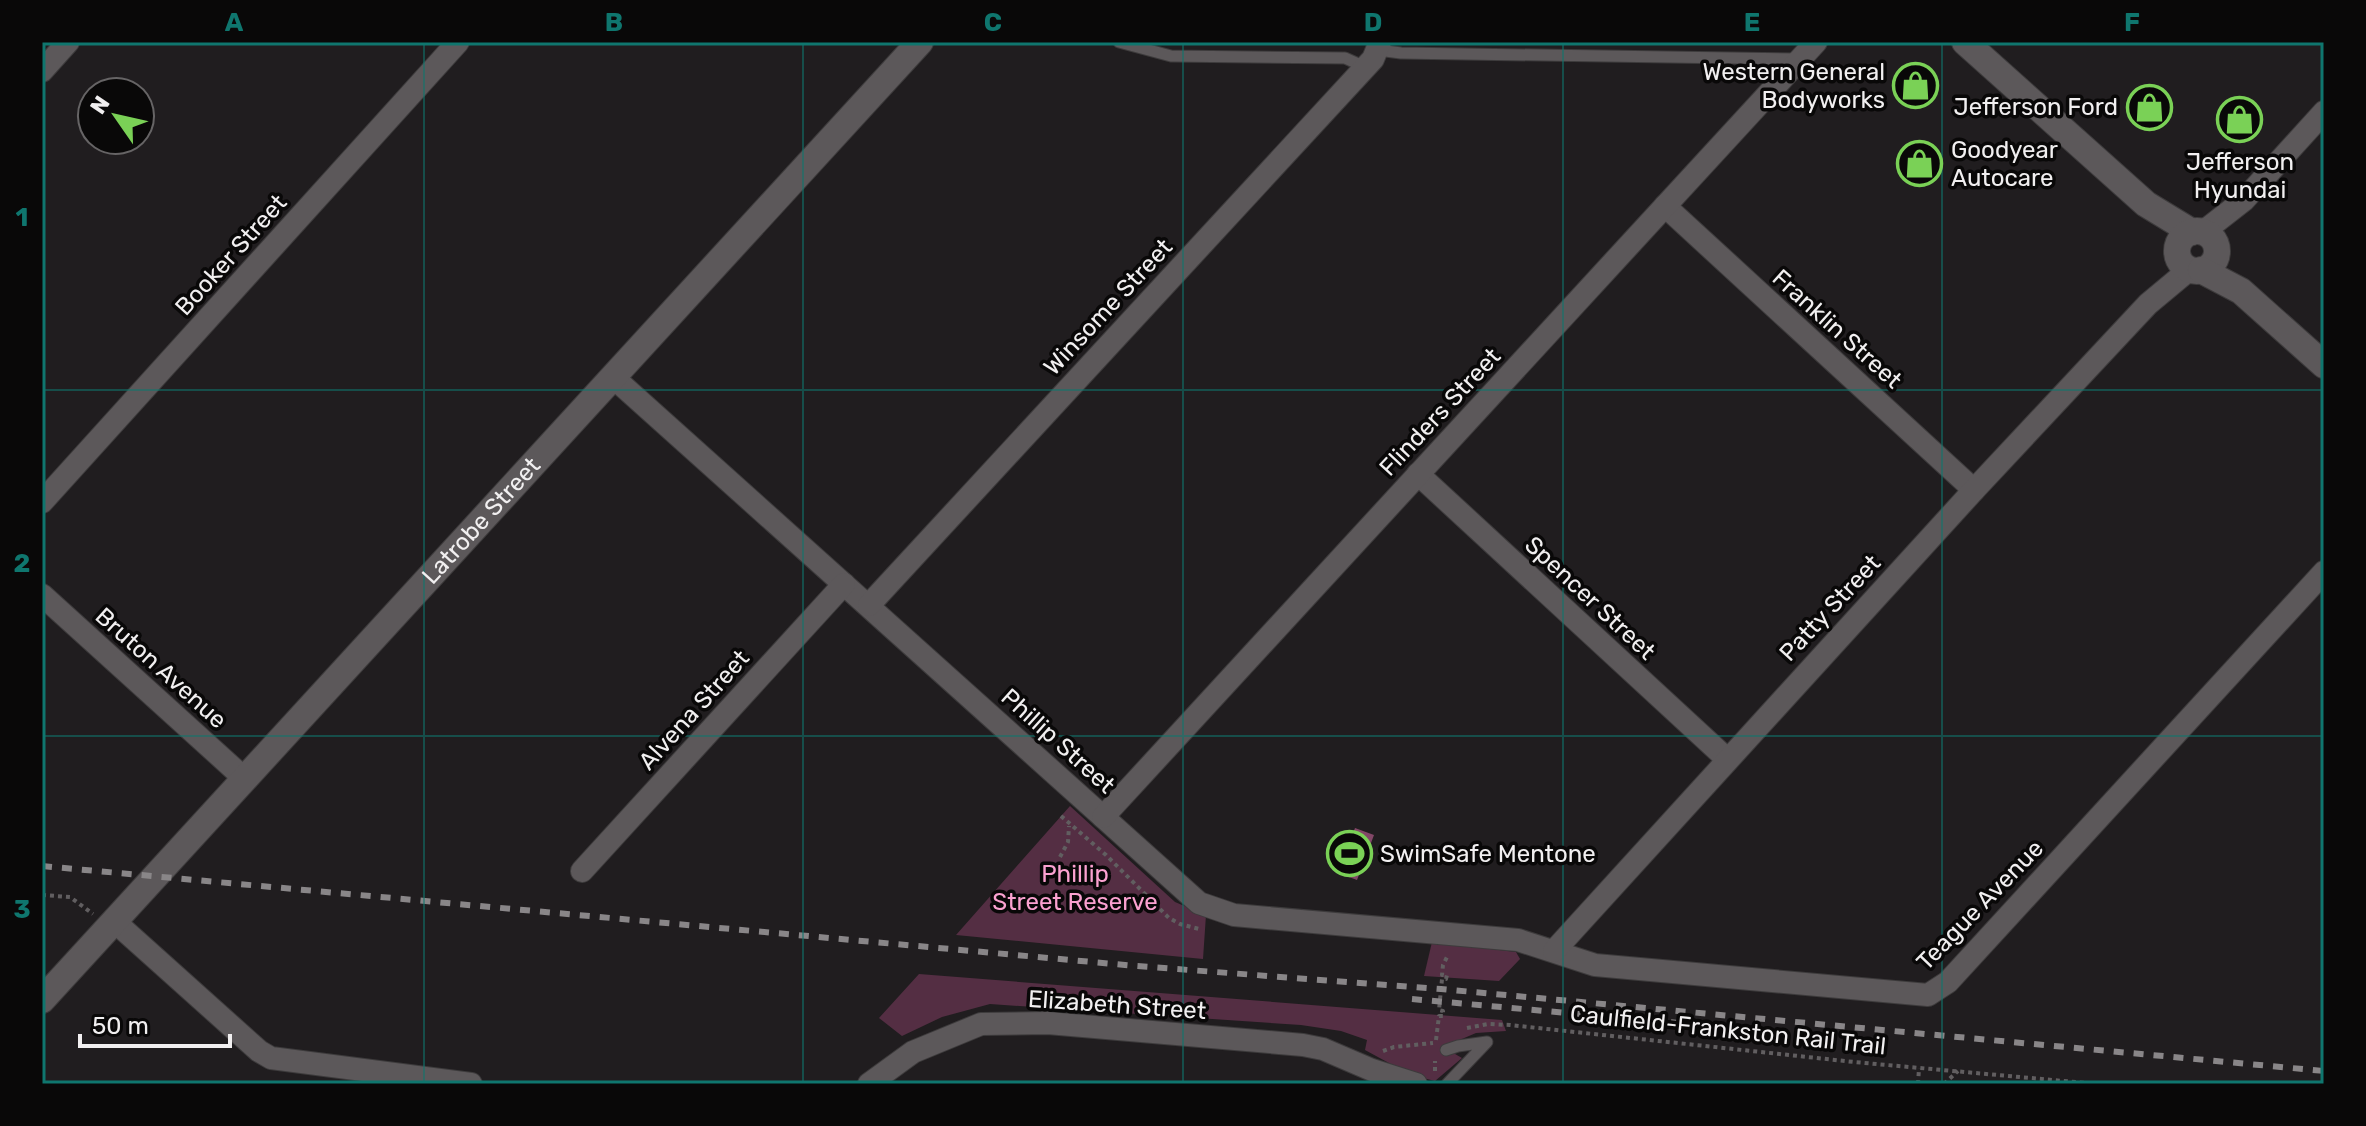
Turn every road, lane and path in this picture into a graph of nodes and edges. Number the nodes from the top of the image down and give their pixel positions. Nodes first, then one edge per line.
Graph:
1 (68, 42) edge
2 (458, 42) edge
3 (920, 42) edge
4 (1119, 42) edge
5 (1816, 42) edge
6 (1965, 42) edge
7 (1375, 53) edge
8 (1800, 59) junction
9 (42, 71) edge
10 (2324, 112) edge
11 (1665, 206) junction
12 (2197, 251) junction
13 (2324, 365) edge
14 (614, 378) junction
15 (1418, 474) junction
16 (1974, 490) junction
17 (42, 502) edge
18 (2324, 572) edge
19 (844, 584) junction
20 (42, 595) edge
21 (869, 605) junction
22 (1727, 759) junction
23 (245, 779) junction
24 (1061, 816) dead end
25 (1103, 817) junction
26 (1069, 824) junction
27 (1060, 857) dead end
28 (582, 871) dead end
29 (42, 895) edge
30 (114, 921) junction
31 (1199, 929) dead end
32 (1453, 934) junction
33 (1554, 951) junction
34 (42, 1000) edge
35 (1457, 1031) dead end
36 (1447, 1036) dead end
37 (1441, 1046) junction
38 (1919, 1068) junction
39 (1958, 1071) junction
40 (1379, 1077) edge
41 (471, 1084) edge
42 (869, 1084) edge
43 (1416, 1084) edge
44 (1447, 1084) edge
45 (1918, 1084) edge
46 (1944, 1084) edge
47 (2097, 1084) edge

1 - 9 street
2 - 17 street, Booker Street
3 - 14 street, Latrobe Street
4 - 7 lane
5 - 8 street, Flinders Street
6 - 12 street
7 - 8 lane
7 - 21 street, Winsome Street
8 - 11 street, Flinders Street
10 - 12 street, Patty Street
11 - 15 street, Flinders Street
11 - 16 street, Franklin Street
12 - 13 street
12 - 16 street, Patty Street
14 - 19 street, Phillip Street
14 - 23 street, Latrobe Street
15 - 22 street, Spencer Street
15 - 25 street, Flinders Street
16 - 22 street, Patty Street
18 - 33 street, Teague Avenue
19 - 21 street, Phillip Street
19 - 28 street, Alvena Street
20 - 23 street, Bruton Avenue
21 - 25 street, Phillip Street
22 - 33 street, Patty Street
23 - 30 street, Latrobe Street
24 - 26 path
25 - 32 street, Phillip Street
26 - 27 path
26 - 31 path
29 - 30 path
30 - 34 street, Latrobe Street
30 - 41 street
32 - 33 street, Phillip Street
32 - 37 path
35 - 38 path, Caulfield-Frankston Rail Trail
36 - 37 path
37 - 40 path
37 - 44 lane
38 - 39 path, Caulfield-Frankston Rail Trail
38 - 45 path
39 - 46 path
39 - 47 path, Caulfield-Frankston Rail Trail
40 - 42 street, Elizabeth Street
40 - 43 street, Elizabeth Street

